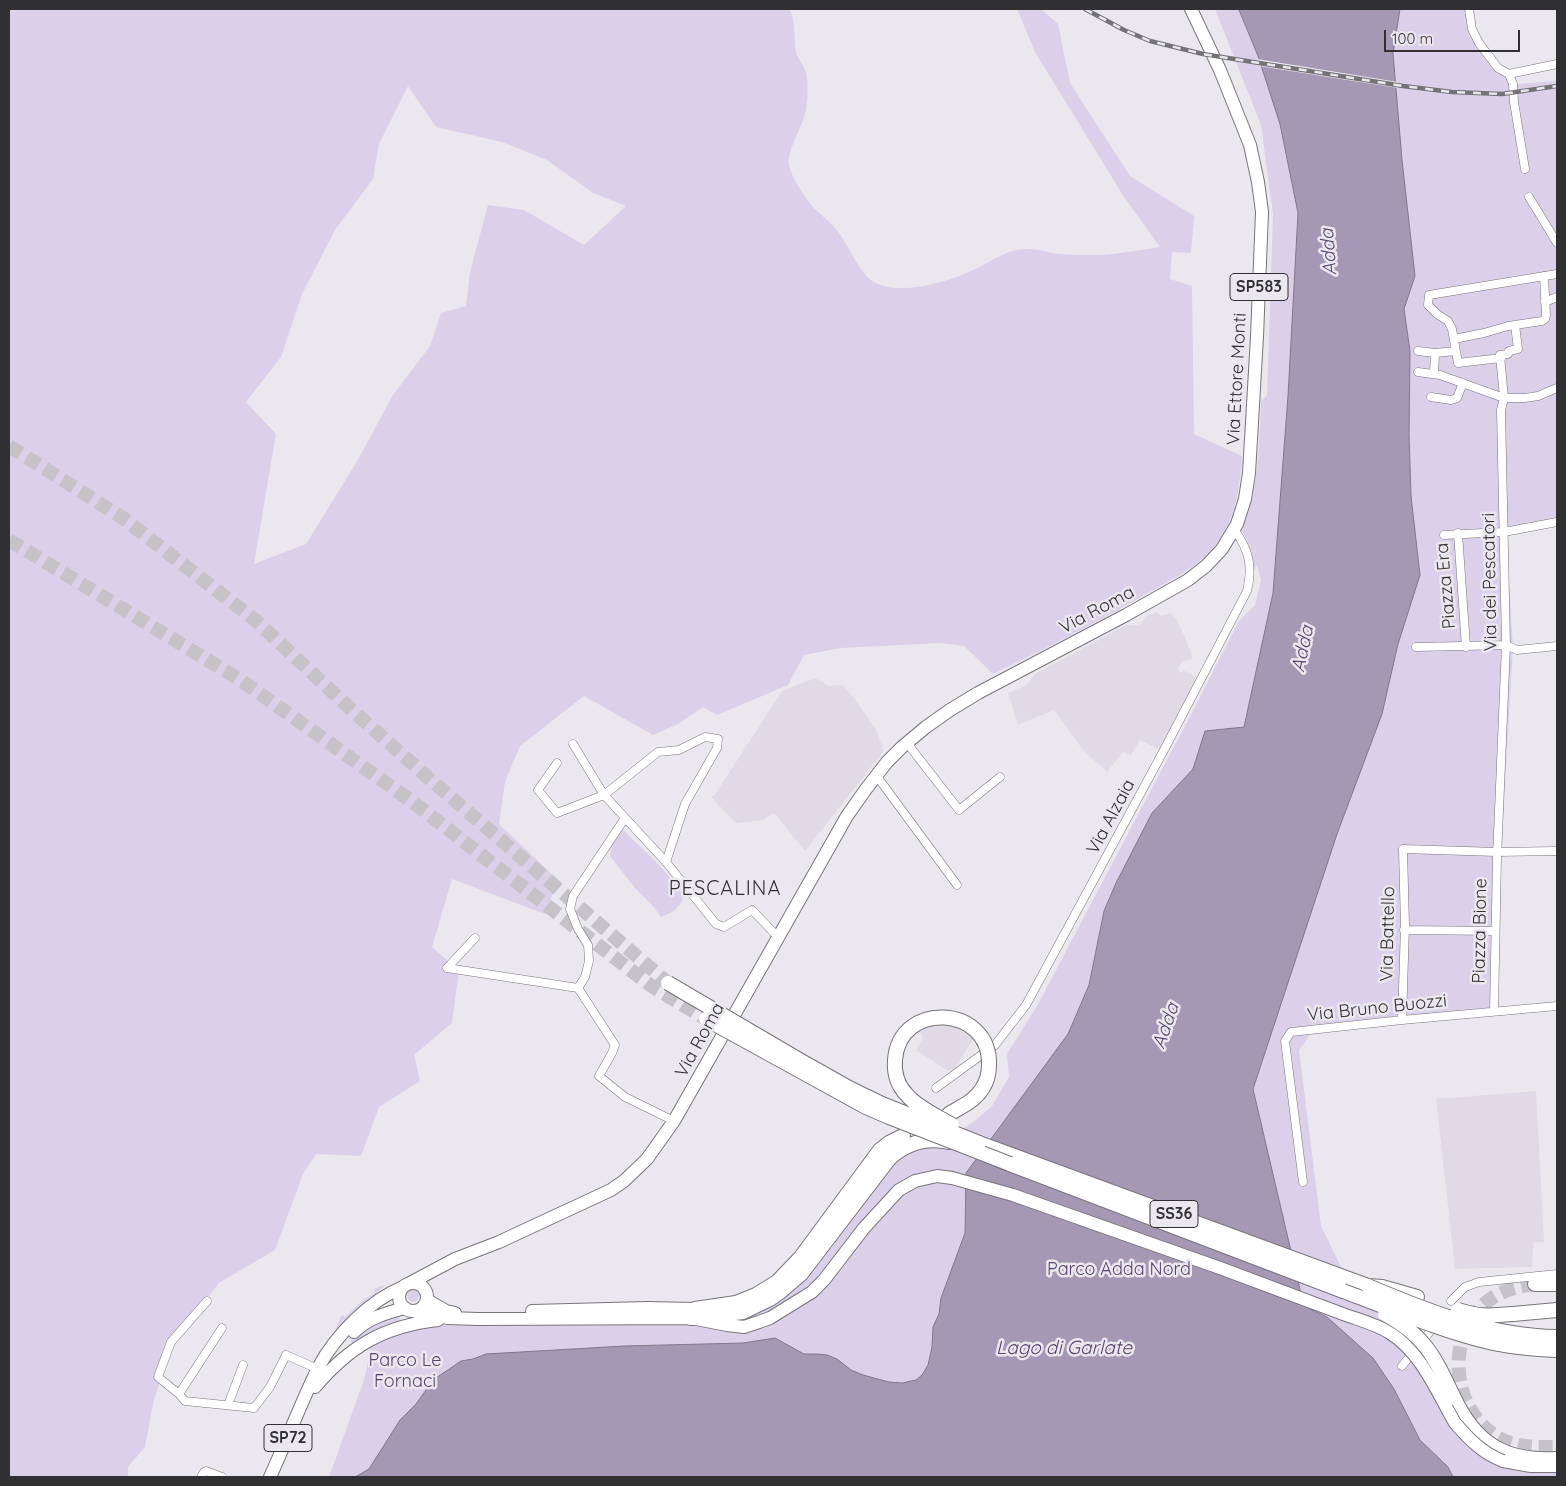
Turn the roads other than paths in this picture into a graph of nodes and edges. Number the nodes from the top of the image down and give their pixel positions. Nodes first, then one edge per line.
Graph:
1 (1191, 9) edge
2 (1469, 9) edge
3 (1557, 64) edge
4 (1509, 74) junction
5 (1525, 169) dead end
6 (1529, 197) dead end
7 (1557, 243) edge
8 (1557, 274) edge
9 (1544, 276) junction
10 (1557, 297) edge
11 (1545, 302) junction
12 (1515, 325) junction
13 (1454, 339) junction
14 (1418, 351) dead end
15 (1456, 351) junction
16 (1435, 353) junction
17 (1501, 358) junction
18 (1418, 372) dead end
19 (1434, 374) junction
20 (1463, 383) junction
21 (1557, 388) edge
22 (1431, 397) dead end
23 (1504, 398) junction
24 (1250, 464) joint
25 (1557, 522) edge
26 (1234, 529) junction
27 (1504, 532) junction
28 (1458, 534) junction
29 (1444, 535) dead end
30 (1506, 645) junction
31 (1557, 646) edge
32 (1466, 647) junction
33 (1416, 648) dead end
34 (907, 743) junction
35 (573, 744) dead end
36 (557, 762) dead end
37 (876, 775) junction
38 (1000, 776) dead end
39 (604, 795) junction
40 (625, 818) junction
41 (1557, 851) edge
42 (1497, 852) junction
43 (666, 862) junction
44 (957, 885) dead end
45 (1404, 930) junction
46 (1495, 931) junction
47 (778, 937) junction
48 (475, 938) dead end
49 (668, 983) tunnel mouth
50 (578, 988) junction
51 (1557, 1006) edge
52 (1494, 1011) junction
53 (706, 1019) tunnel mouth
54 (1402, 1020) junction
55 (936, 1088) dead end
56 (949, 1114) dead end
57 (674, 1121) junction
58 (903, 1136) dead end
59 (980, 1143) junction
60 (1010, 1164) junction
61 (1303, 1182) dead end
62 (442, 1265) junction
63 (1557, 1274) edge
64 (1535, 1284) tunnel mouth
65 (1557, 1284) edge
66 (406, 1285) junction
67 (1368, 1286) junction
68 (1343, 1290) junction
69 (427, 1296) junction
70 (207, 1301) dead end
71 (1451, 1301) dead end
72 (409, 1309) junction
73 (1557, 1310) edge
74 (693, 1313) junction
75 (448, 1318) junction
76 (222, 1328) dead end
77 (1429, 1333) dead end
78 (1557, 1337) edge
79 (1557, 1350) edge
80 (243, 1365) dead end
81 (1402, 1366) dead end
82 (318, 1369) junction
83 (179, 1394) junction
84 (305, 1398) junction
85 (228, 1405) junction
86 (1506, 1458) junction
87 (1557, 1459) edge
88 (1557, 1466) edge
89 (201, 1477) edge
90 (222, 1477) edge
91 (270, 1477) edge

1 - 24 main road, Via Ettore Monti / SP583
2 - 4 street
3 - 4 street
4 - 5 street
6 - 7 street
8 - 9 street
9 - 11 street
9 - 13 street
10 - 11 street
11 - 12 street
12 - 13 street
12 - 17 street
13 - 15 street
14 - 16 street
15 - 16 street
15 - 17 street
16 - 19 street
17 - 23 street, Via dei Pescatori
18 - 19 street
19 - 20 street
20 - 22 street
20 - 23 street
21 - 23 street
23 - 27 street, Via dei Pescatori
24 - 26 main road, Via Roma / SP583
25 - 27 street
26 - 34 main road, Via Roma / SP583
26 - 55 street, Via Alzaia
27 - 28 street
27 - 30 street, Via dei Pescatori
28 - 29 street, Piazza Era
28 - 32 street, Piazza Era
30 - 31 street
30 - 32 street
30 - 42 street, Via dei Pescatori
32 - 33 street
34 - 37 main road, Via Roma / SP583
34 - 38 street
35 - 39 street
36 - 39 street
37 - 44 street
37 - 47 main road, Via Roma / SP583
39 - 40 street
39 - 43 street
40 - 43 street
40 - 50 street
41 - 42 street
42 - 45 street, Via Battello
42 - 46 street, Piazza Bione
43 - 47 street
45 - 46 street
45 - 54 street, Via Battello
46 - 52 street, Piazza Bione
47 - 57 main road, Via Roma / SP583
48 - 50 street
49 - 59 highway, SS36, bridge
50 - 57 street
51 - 52 street, Via Bruno Buozzi
52 - 54 street, Via Bruno Buozzi
53 - 60 highway, SS36, bridge
54 - 61 street, Via Bruno Buozzi
56 - 59 highway, bridge
57 - 62 main road, Via Roma / SP583
58 - 74 highway
59 - 67 highway, SS36
60 - 68 highway, SS36
60 - 74 highway, bridge
62 - 66 main road, Via Roma
62 - 69 main road
63 - 71 street
64 - 65 highway
66 - 69 main road
66 - 72 main road
66 - 82 main road, Via Roma
67 - 73 highway, bridge
67 - 78 highway, SS36, bridge
68 - 79 highway, SS36, bridge
68 - 86 highway, bridge
69 - 72 main road
69 - 74 main road
70 - 83 street
72 - 75 main road
72 - 84 main road
74 - 75 main road
74 - 86 main road, bridge
75 - 84 main road
76 - 83 street
77 - 81 street
80 - 85 street
82 - 84 main road, Via Roma
82 - 85 street
83 - 85 street
84 - 91 main road, SP72
86 - 87 highway
86 - 88 main road
89 - 90 street

